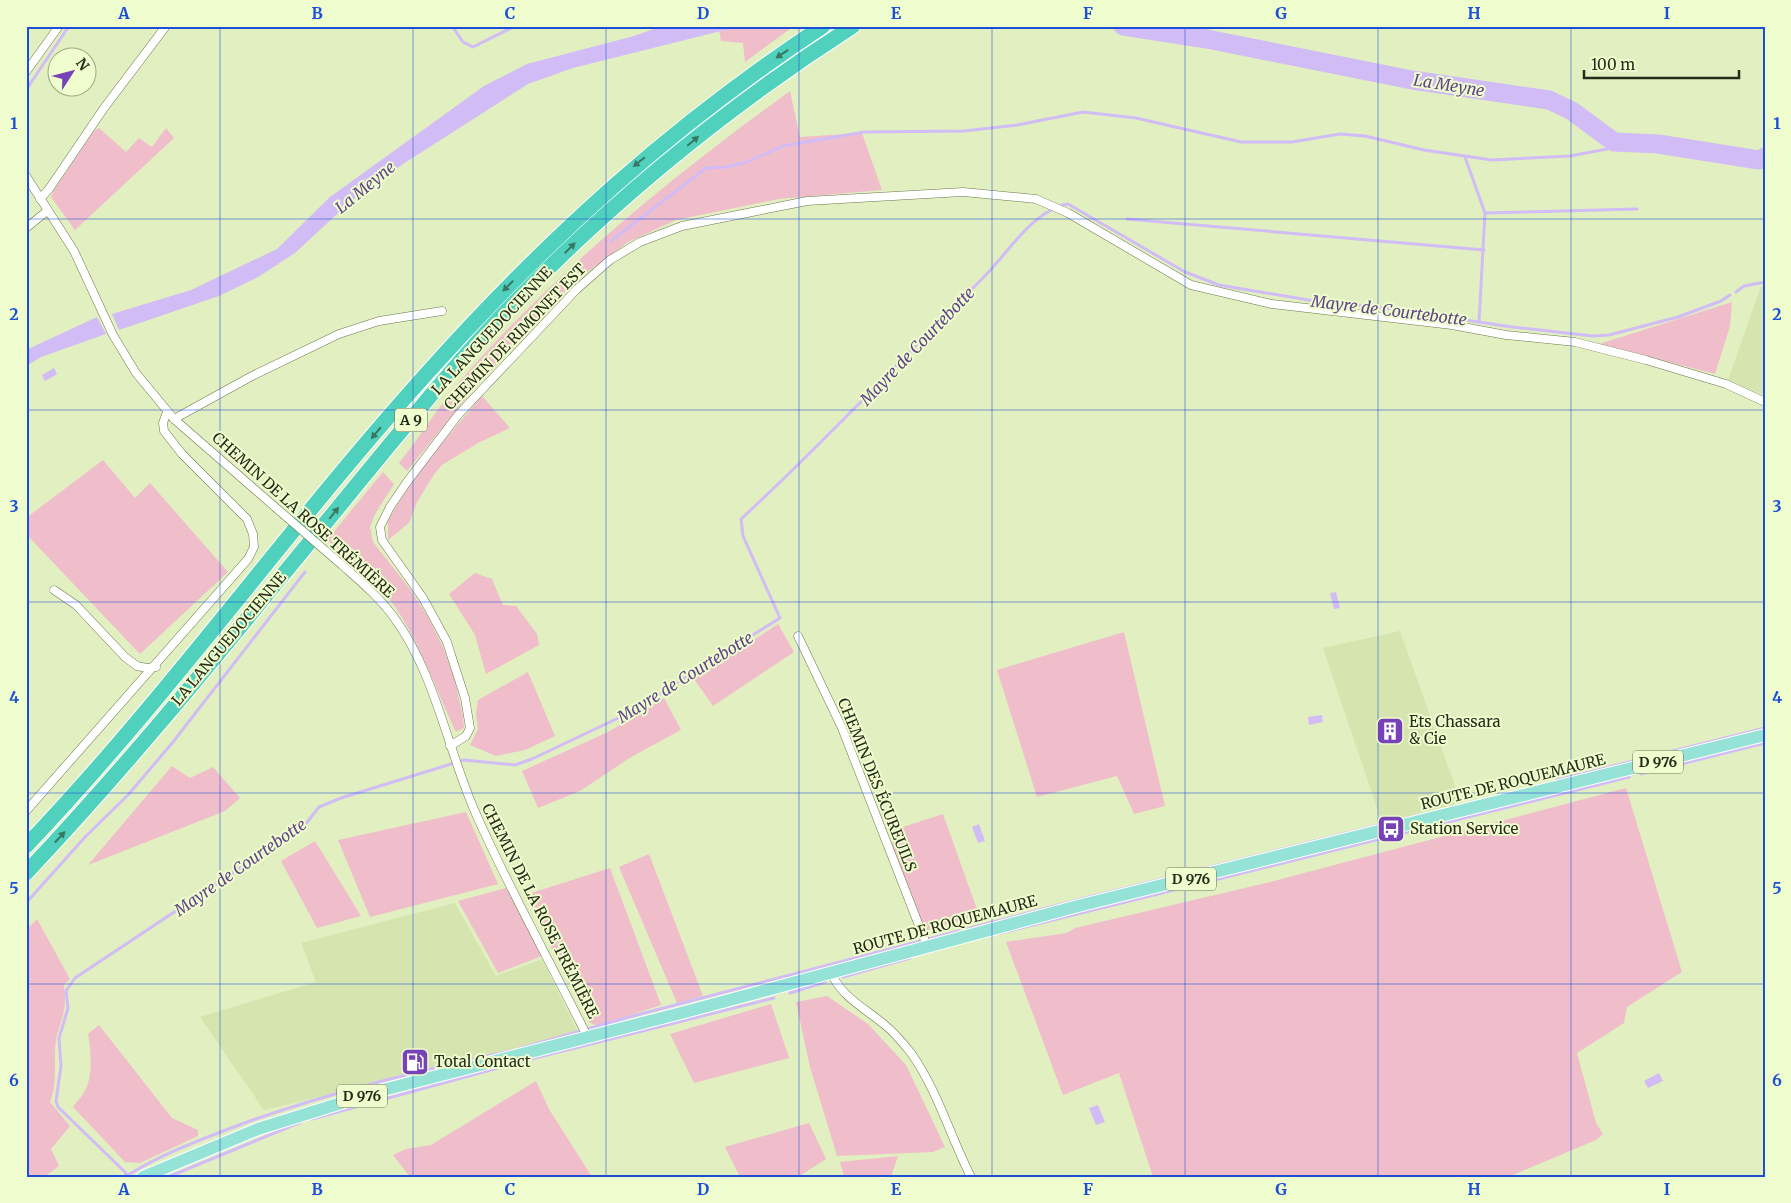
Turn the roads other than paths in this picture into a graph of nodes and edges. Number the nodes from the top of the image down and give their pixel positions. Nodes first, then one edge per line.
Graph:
1 (59, 26) edge
2 (166, 26) edge
3 (823, 26) edge
4 (853, 26) edge
5 (26, 72) edge
6 (26, 176) edge
7 (40, 199) junction
8 (47, 211) junction
9 (26, 228) edge
10 (442, 311) dead end
11 (1765, 402) edge
12 (167, 412) junction
13 (174, 419) junction
14 (54, 590) dead end
15 (798, 636) dead end
16 (156, 667) junction
17 (1765, 735) edge
18 (450, 746) junction
19 (26, 812) edge
20 (26, 846) edge
21 (26, 873) edge
22 (927, 946) junction
23 (831, 972) junction
24 (588, 1038) junction
25 (144, 1177) edge
26 (971, 1177) edge

1 - 5 street
2 - 7 street
3 -> 20 highway, LA LANGUEDOCIENNE / A 9
21 -> 4 highway, LA LANGUEDOCIENNE / A 9
6 - 7 street, CHEMIN DE LA ROSE TRÉMIÈRE
7 - 8 street, CHEMIN DE LA ROSE TRÉMIÈRE
8 - 9 street
8 - 12 street, CHEMIN DE LA ROSE TRÉMIÈRE
10 - 13 street
11 - 18 street, CHEMIN DE RIMONET EST
12 - 13 street, CHEMIN DE LA ROSE TRÉMIÈRE
12 - 16 street
13 - 18 street, CHEMIN DE LA ROSE TRÉMIÈRE, bridge
14 - 16 street
15 - 22 street, CHEMIN DES ÉCUREUILS
16 - 19 street
17 - 22 main road, ROUTE DE ROQUEMAURE / D 976
18 - 24 street, CHEMIN DE LA ROSE TRÉMIÈRE
22 - 23 main road, ROUTE DE ROQUEMAURE / D 976
23 - 24 main road, ROUTE DE ROQUEMAURE / D 976
23 - 26 street
24 - 25 main road, ROUTE DE ROQUEMAURE / D 976

